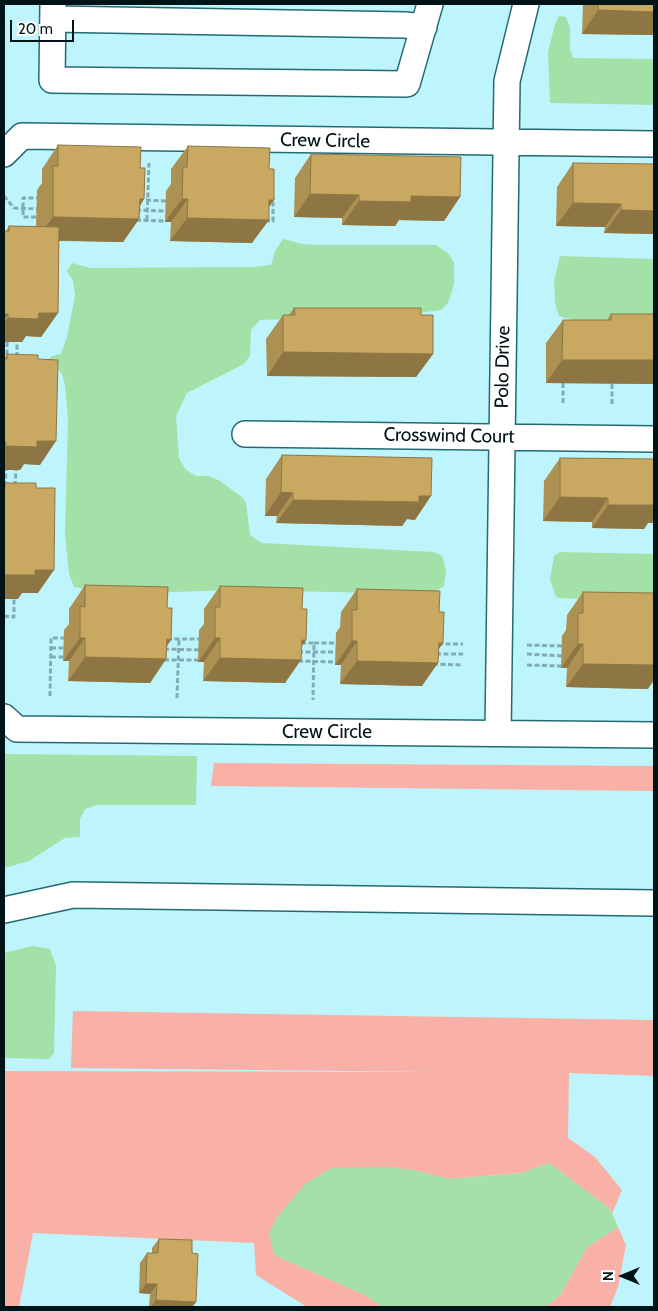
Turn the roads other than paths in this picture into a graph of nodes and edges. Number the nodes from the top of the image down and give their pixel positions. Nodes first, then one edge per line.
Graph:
1 (430, 4) edge
2 (526, 4) edge
3 (53, 12) edge
4 (424, 27) junction
5 (506, 144) junction
6 (654, 144) edge
7 (4, 154) edge
8 (245, 434) dead end
9 (502, 437) junction
10 (654, 439) edge
11 (4, 717) edge
12 (498, 733) junction
13 (654, 736) edge
14 (654, 903) edge
15 (4, 910) edge

1 - 4 street
2 - 5 street, Polo Drive
3 - 4 street
3 - 4 street
5 - 6 street, Crew Circle
5 - 7 street, Crew Circle
5 - 9 street, Polo Drive
8 - 9 street, Crosswind Court
9 - 10 street, Crosswind Court
9 - 12 street, Polo Drive
11 - 12 street, Crew Circle
12 - 13 street, Crew Circle
14 - 15 street

